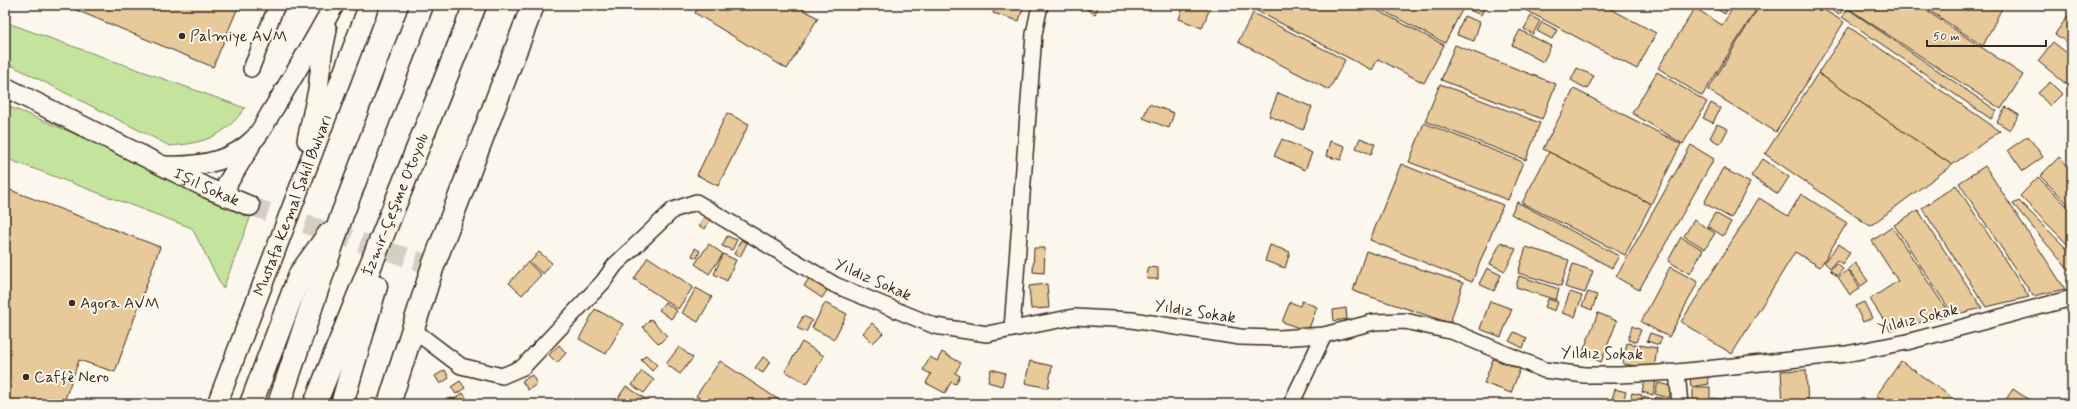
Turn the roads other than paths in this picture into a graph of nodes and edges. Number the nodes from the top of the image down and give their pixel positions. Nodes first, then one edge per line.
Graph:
1 (277, 5) edge
2 (335, 5) edge
3 (369, 5) edge
4 (422, 5) edge
5 (475, 5) edge
6 (533, 5) edge
7 (1040, 5) edge
8 (251, 70) dead end
9 (5, 87) edge
10 (253, 141) junction
11 (163, 166) junction
12 (406, 180) junction
13 (227, 197) junction
14 (294, 200) junction
15 (250, 206) tunnel mouth
16 (342, 215) junction
17 (2072, 298) edge
18 (412, 329) junction
19 (1012, 329) junction
20 (1324, 335) junction
21 (1676, 372) junction
22 (217, 404) edge
23 (251, 404) edge
24 (279, 404) edge
25 (315, 404) edge
26 (342, 404) edge
27 (389, 404) edge
28 (1291, 404) edge
29 (1680, 404) edge

1 - 8 street
2 - 10 street
2 - 14 street
3 - 14 street, Mustafa Kemal Sahil Bulvarı
4 - 16 main road
5 - 12 main road, İzmir-Çeşme Otoyolu
6 - 18 main road
7 - 19 street
9 - 11 street, Işıl Sokak
10 - 11 street
10 - 13 street
11 - 13 street, Işıl Sokak
12 - 25 main road, İzmir-Çeşme Otoyolu
12 - 26 main road
13 - 15 street, Işıl Sokak
14 - 22 street, Mustafa Kemal Sahil Bulvarı
16 - 23 main road
16 - 24 main road
17 - 21 street, Yıldız Sokak
18 - 19 street, Yıldız Sokak
18 - 27 main road
19 - 20 street, Yıldız Sokak
20 - 21 street, Yıldız Sokak
20 - 28 street
21 - 29 street

